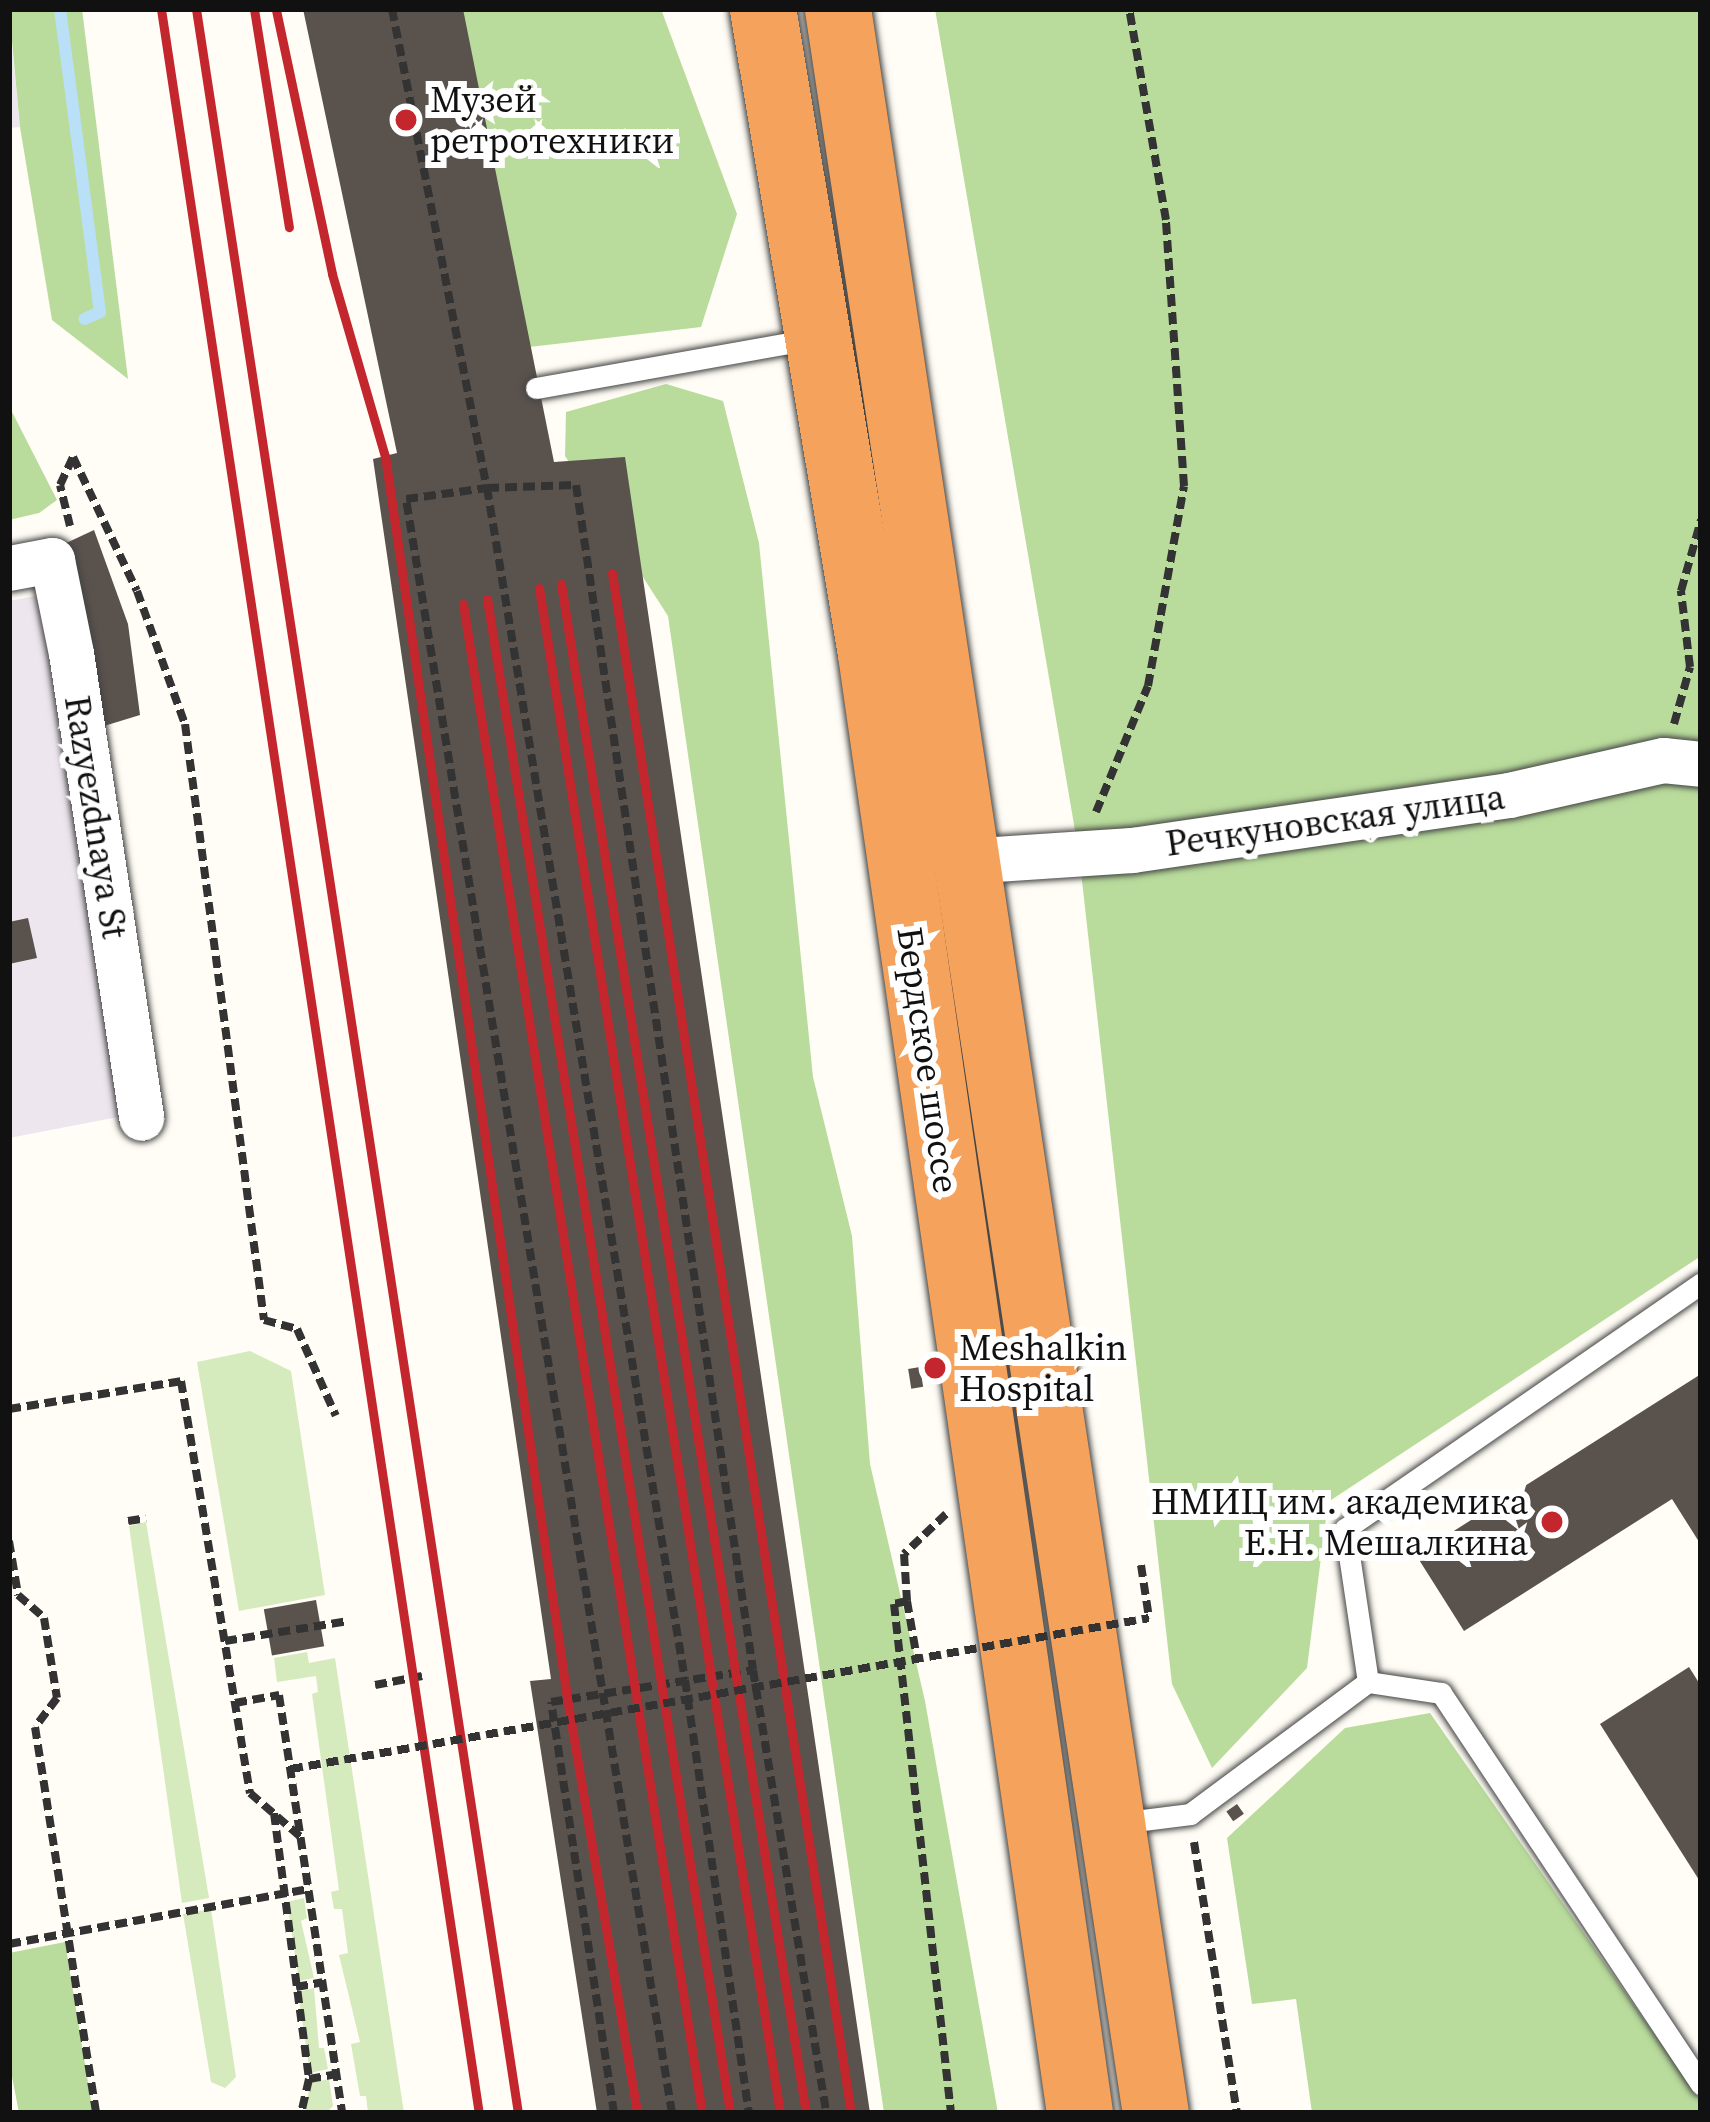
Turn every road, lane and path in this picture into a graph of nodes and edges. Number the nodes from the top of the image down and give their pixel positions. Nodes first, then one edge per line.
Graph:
1 (392, 9) edge
2 (763, 9) edge
3 (838, 9) edge
4 (1129, 9) edge
5 (818, 338) junction
6 (536, 388) dead end
7 (488, 488) junction
8 (1701, 520) edge
9 (25, 565) edge
10 (1682, 762) edge
11 (1079, 854) junction
12 (965, 861) junction
13 (141, 1118) dead end
14 (1701, 1283) edge
15 (9, 1409) edge
16 (336, 1417) dead end
17 (943, 1490) dead end
18 (146, 1518) dead end
19 (128, 1521) dead end
20 (9, 1541) edge
21 (1141, 1565) dead end
22 (907, 1600) junction
23 (348, 1621) dead end
24 (225, 1641) junction
25 (917, 1659) junction
26 (753, 1670) junction
27 (422, 1676) dead end
28 (686, 1680) junction
29 (1368, 1682) junction
30 (375, 1685) dead end
31 (606, 1690) junction
32 (235, 1703) junction
33 (291, 1769) junction
34 (274, 1813) junction
35 (1190, 1814) junction
36 (1112, 1824) junction
37 (302, 1838) junction
38 (310, 1889) junction
39 (284, 1895) junction
40 (67, 1931) junction
41 (9, 1944) edge
42 (323, 1982) junction
43 (296, 1987) junction
44 (337, 2074) junction
45 (309, 2079) junction
46 (1701, 2084) edge
47 (96, 2113) edge
48 (301, 2113) edge
49 (343, 2113) edge
50 (614, 2113) edge
51 (671, 2113) edge
52 (749, 2113) edge
53 (826, 2113) edge
54 (951, 2113) edge
55 (1080, 2113) edge
56 (1156, 2113) edge
57 (1237, 2113) edge

1 - 7 path
2 - 5 highway, Бердское шоссе
3 - 12 highway, Бердское шоссе
4 - 11 path
5 - 6 lane
5 - 55 highway, Бердское шоссе
7 - 26 path
7 - 28 path
7 - 31 path
8 - 10 path
9 - 13 street, Razyezdnaya St
9 - 16 path
10 - 11 street, Речкуновская улица
11 - 12 street, Речкуновская улица
12 - 36 highway, Бердское шоссе
14 - 29 lane
15 - 24 path
17 - 22 path
18 - 19 path
20 - 40 path
21 - 25 path, bridge
22 - 25 path
22 - 54 path
23 - 24 path
24 - 32 path
25 - 33 path, bridge
26 - 28 path
26 - 53 path
27 - 30 path
28 - 31 path
28 - 52 path
29 - 35 lane
29 - 46 lane
31 - 50 path
31 - 51 path
32 - 33 path
32 - 34 path
33 - 37 path
34 - 37 path
34 - 39 path
35 - 36 lane
35 - 57 path
36 - 56 highway, Бердское шоссе
37 - 38 path
38 - 39 path
38 - 42 path
39 - 40 path
39 - 43 path
40 - 41 path
40 - 47 path
42 - 43 path
42 - 44 path
43 - 45 path
44 - 45 path
44 - 49 path
45 - 48 path

